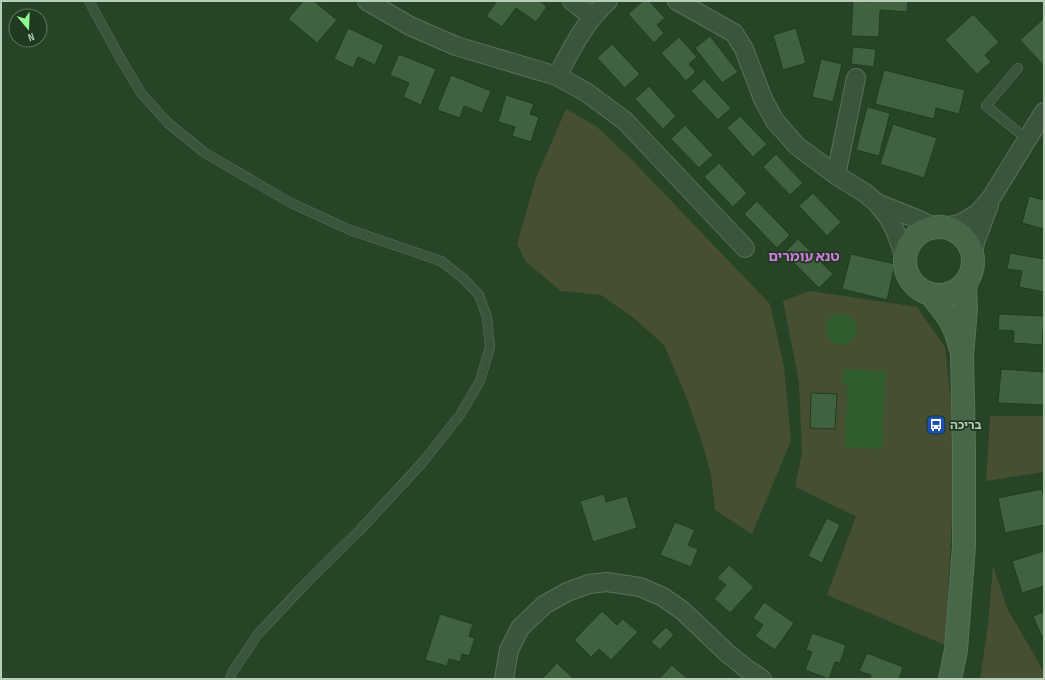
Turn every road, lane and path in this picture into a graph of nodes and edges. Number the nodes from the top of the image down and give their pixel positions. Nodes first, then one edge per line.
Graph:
1 (89, 1) edge
2 (367, 1) edge
3 (572, 1) edge
4 (608, 1) edge
5 (677, 1) edge
6 (593, 17) junction
7 (1018, 68) dead end
8 (557, 76) junction
9 (856, 78) dead end
10 (1044, 112) edge
11 (1028, 139) junction
12 (836, 175) junction
13 (991, 198) junction
14 (876, 202) junction
15 (939, 227) junction
16 (745, 248) dead end
17 (973, 256) junction
18 (904, 258) junction
19 (967, 281) junction
20 (930, 294) junction
21 (962, 356) junction
22 (230, 679) edge
23 (504, 679) edge
24 (762, 679) edge
25 (950, 679) edge

1 - 22 lane
2 - 8 street
3 - 6 street
4 - 6 street
5 - 12 street
6 - 8 street
7 - 11 lane
8 - 16 street
9 - 12 street
10 - 11 street
11 - 13 street
12 - 14 street
13 - 15 street
13 - 17 street
14 - 15 street
14 - 18 street
15 - 17 street
15 - 18 street
17 - 19 street
18 - 20 street
19 - 20 street
19 - 21 street
20 - 21 street
21 - 25 street
23 - 24 street

